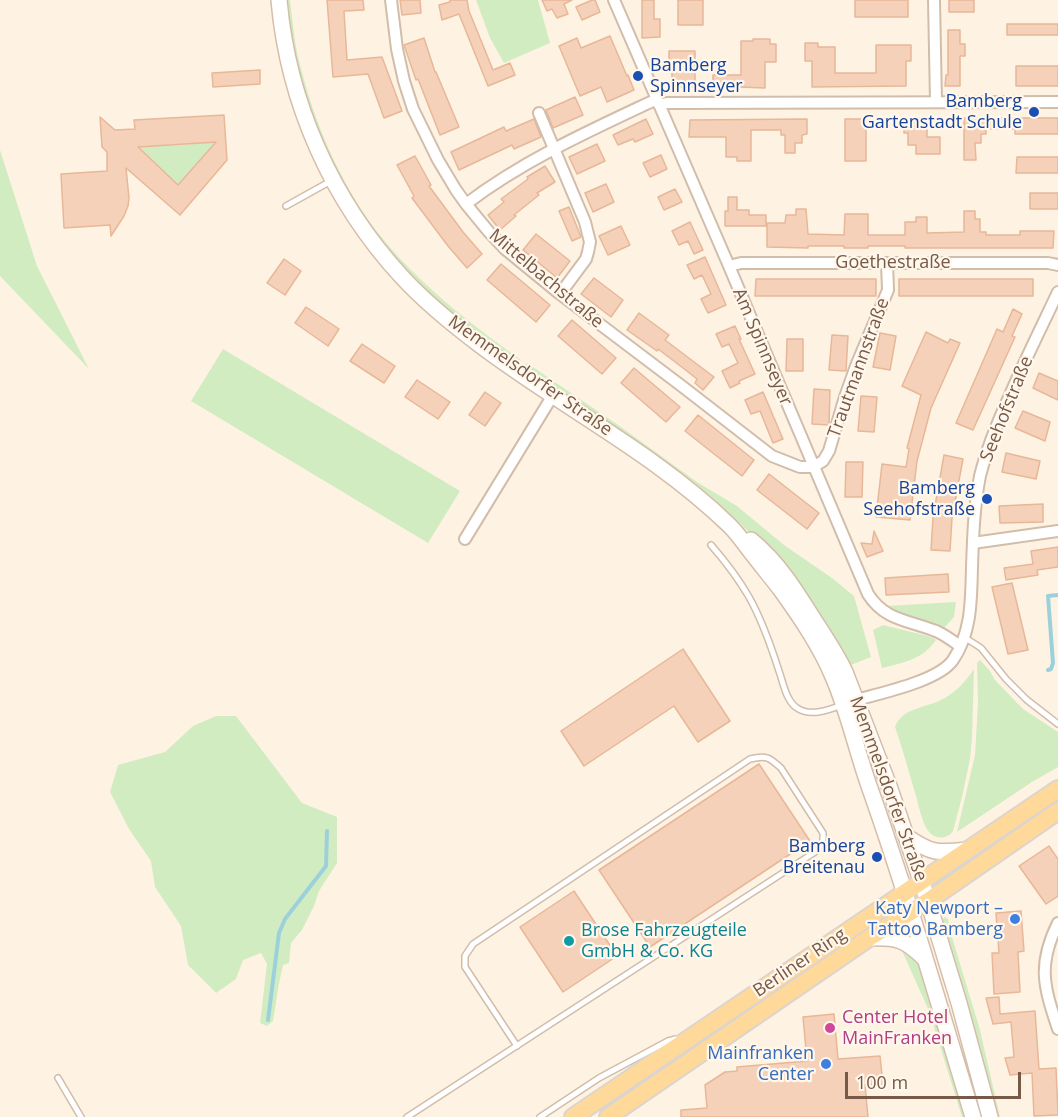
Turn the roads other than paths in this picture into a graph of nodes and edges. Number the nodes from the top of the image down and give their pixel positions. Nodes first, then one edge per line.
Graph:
1 (279, 0) edge
2 (390, 0) edge
3 (614, 0) edge
4 (934, 0) edge
5 (658, 102) junction
6 (936, 102) junction
7 (1058, 102) edge
8 (539, 113) dead end
9 (554, 148) junction
10 (332, 180) junction
11 (466, 204) junction
12 (286, 206) dead end
13 (887, 263) junction
14 (1058, 265) edge
15 (729, 266) junction
16 (1058, 292) edge
17 (560, 294) junction
18 (553, 395) junction
19 (813, 467) junction
20 (1058, 531) edge
21 (465, 539) dead end
22 (973, 543) junction
23 (711, 545) dead end
24 (962, 642) junction
25 (850, 702) junction
26 (1058, 723) edge
27 (1058, 789) edge
28 (1058, 812) edge
29 (906, 836) junction
30 (968, 850) junction
31 (921, 881) junction
32 (905, 892) junction
33 (928, 901) junction
34 (910, 911) junction
35 (1058, 923) edge
36 (869, 938) junction
37 (925, 959) junction
38 (1058, 1029) edge
39 (692, 1036) junction
40 (516, 1046) junction
41 (58, 1078) dead end
42 (81, 1117) edge
43 (407, 1117) edge
44 (540, 1117) edge
45 (573, 1117) edge
46 (608, 1117) edge
47 (973, 1117) edge
48 (990, 1117) edge

1 - 10 main road, Memmelsdorfer Straße
2 - 11 street, Mittelbachstraße
3 - 5 street, Am Spinnseyer
4 - 6 street
5 - 6 street
5 - 9 street
5 - 15 street, Am Spinnseyer
6 - 7 street
8 - 9 street
9 - 11 street
9 - 17 street
10 - 12 lane
10 - 18 main road, Memmelsdorfer Straße
11 - 17 street, Mittelbachstraße
13 - 14 street, Goethestraße
13 - 15 street, Goethestraße
13 - 19 street, Trautmannstraße
15 - 19 street, Am Spinnseyer
16 - 22 street, Seehofstraße
17 - 19 street, Mittelbachstraße
18 - 21 street
18 - 25 main road, Memmelsdorfer Straße
19 - 24 street, Am Spinnseyer
20 - 22 street
22 - 24 street, Seehofstraße
23 - 25 lane
24 - 25 street, Seehofstraße
24 - 26 lane
25 - 29 main road, Memmelsdorfer Straße
25 - 32 main road, Memmelsdorfer Straße
27 - 30 main road, Berliner Ring
28 - 33 main road, Berliner Ring
29 - 30 main road
29 - 31 main road, Memmelsdorfer Straße
30 - 31 main road, Berliner Ring
31 - 32 main road, Berliner Ring
31 - 33 main road, Memmelsdorfer Straße
32 - 34 main road, Memmelsdorfer Straße
32 - 39 main road, Berliner Ring
33 - 34 main road, Berliner Ring
33 - 48 main road, Memmelsdorfer Straße
34 - 36 main road, Berliner Ring
34 - 37 main road, Memmelsdorfer Straße
35 - 38 street
36 - 37 main road
36 - 46 main road, Berliner Ring
37 - 47 main road, Memmelsdorfer Straße
39 - 44 lane
39 - 45 main road, Berliner Ring
40 - 40 lane
40 - 43 lane
41 - 42 lane

